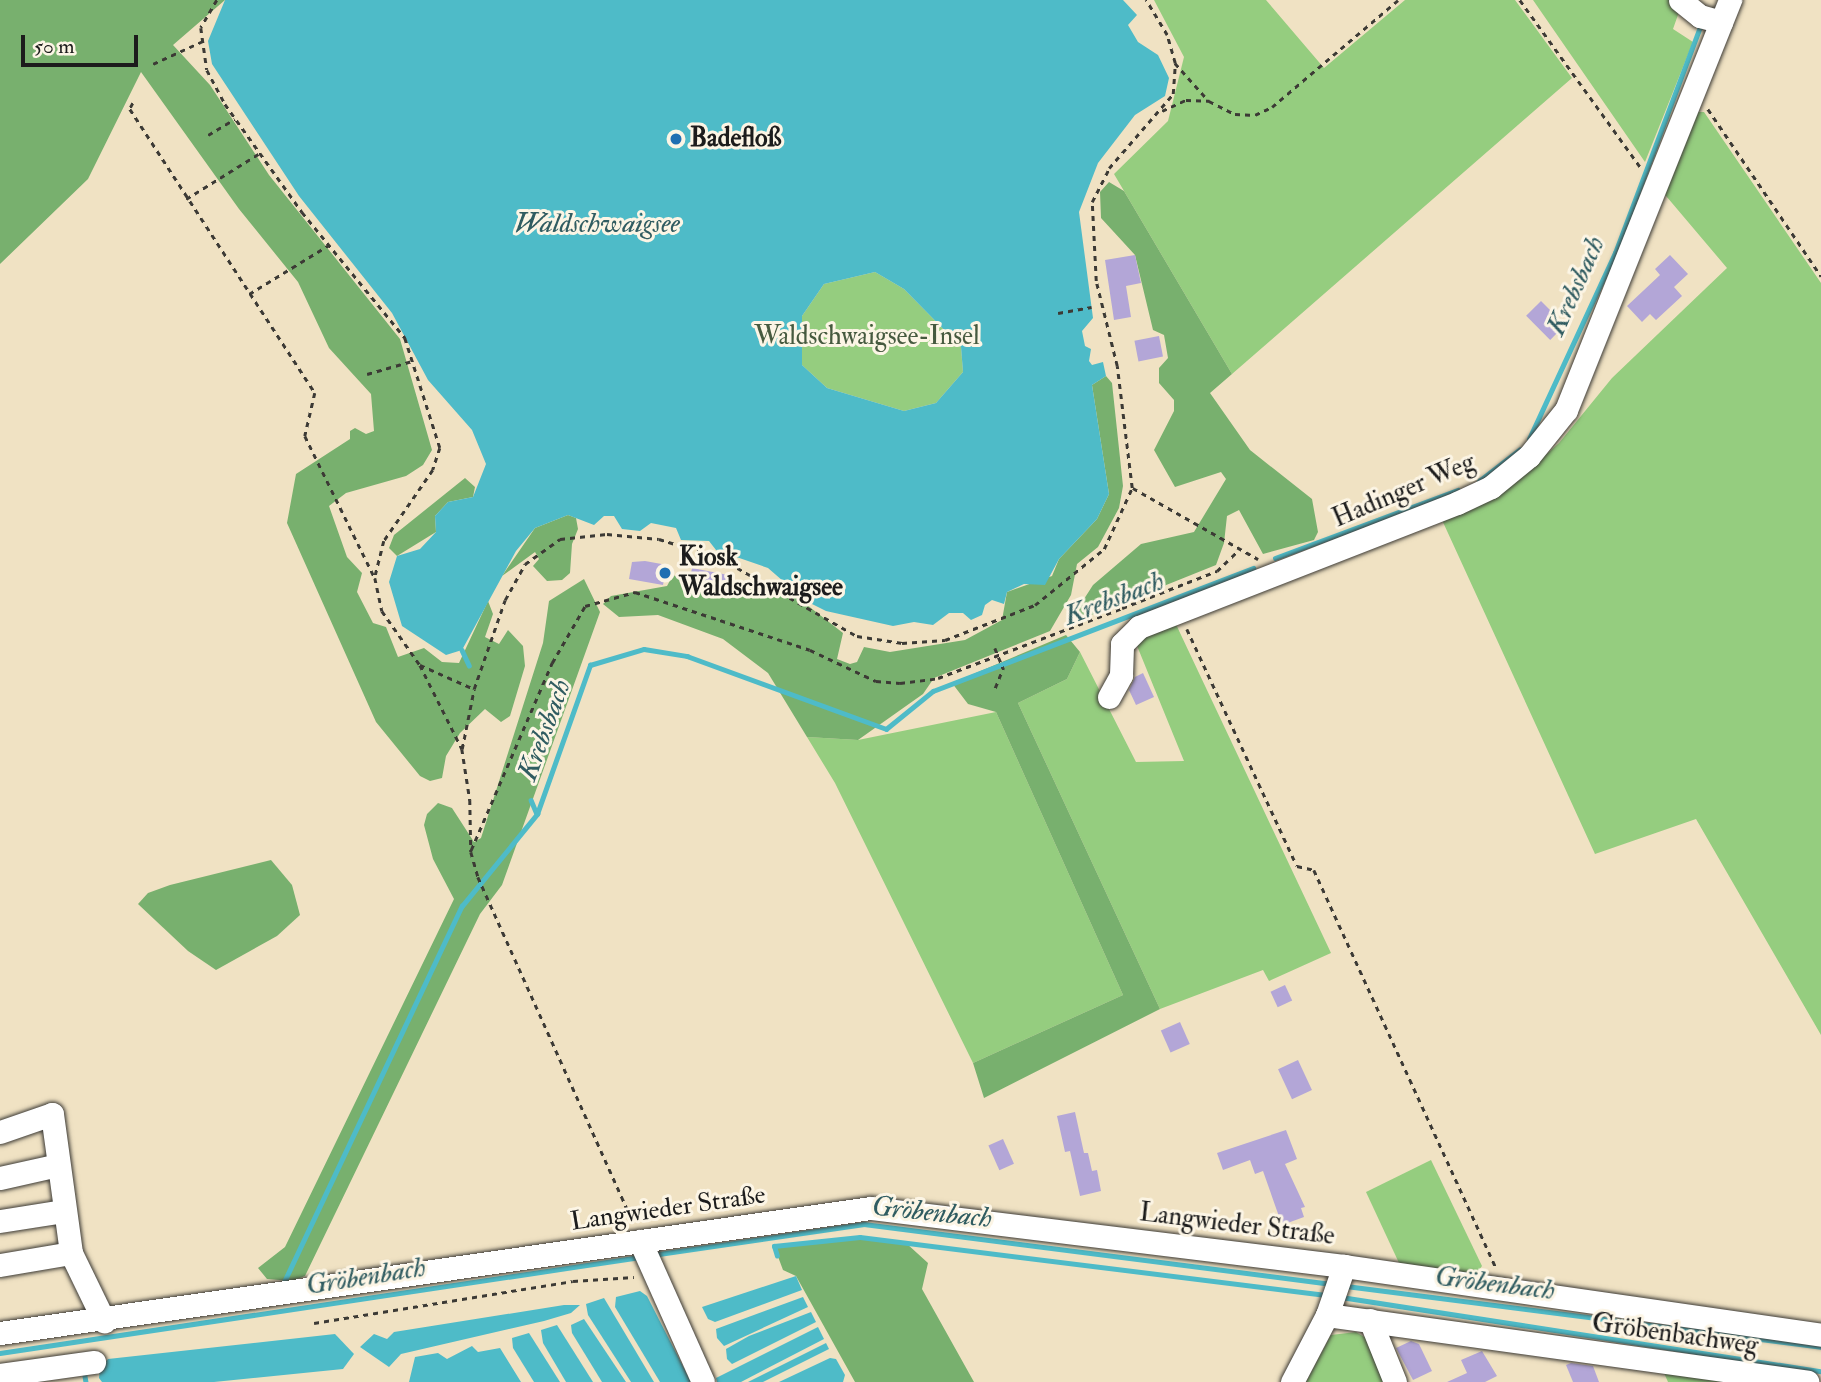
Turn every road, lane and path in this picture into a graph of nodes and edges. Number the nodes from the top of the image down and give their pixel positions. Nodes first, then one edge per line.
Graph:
1 (217, 0) edge
2 (1146, 0) edge
3 (1398, 0) edge
4 (1520, 0) edge
5 (1680, 0) edge
6 (1730, 0) edge
7 (1710, 19) junction
8 (203, 41) junction
9 (1175, 63) junction
10 (153, 64) dead end
11 (1694, 89) junction
12 (1209, 101) junction
13 (133, 103) dead end
14 (1162, 111) junction
15 (235, 119) junction
16 (208, 135) dead end
17 (260, 153) junction
18 (1643, 171) dead end
19 (186, 199) junction
20 (329, 245) junction
21 (1821, 276) edge
22 (249, 293) junction
23 (1091, 307) dead end
24 (1058, 313) dead end
25 (412, 361) junction
26 (367, 374) dead end
27 (1132, 488) junction
28 (375, 578) junction
29 (1122, 608) junction
30 (1178, 610) junction
31 (1127, 614) dead end
32 (995, 648) dead end
33 (420, 665) junction
34 (995, 688) dead end
35 (474, 689) junction
36 (1109, 697) dead end
37 (462, 749) junction
38 (471, 852) junction
39 (0, 1132) edge
40 (58, 1165) junction
41 (0, 1178) edge
42 (64, 1211) junction
43 (0, 1222) edge
44 (71, 1253) junction
45 (649, 1259) junction
46 (0, 1265) edge
47 (1344, 1266) junction
48 (1506, 1289) junction
49 (1327, 1315) junction
50 (1370, 1320) junction
51 (104, 1321) junction
52 (314, 1323) dead end
53 (0, 1333) edge
54 (1821, 1335) edge
55 (80, 1370) edge
56 (0, 1375) edge
57 (703, 1382) edge
58 (1292, 1382) edge
59 (1395, 1382) edge
60 (1807, 1382) edge

1 - 8 path
2 - 9 path
3 - 12 path
4 - 18 path
5 - 7 street
6 - 7 street, Hadinger Weg
7 - 11 street, Hadinger Weg
8 - 10 path
8 - 15 path
9 - 12 path
9 - 14 path
11 - 21 path
11 - 30 street, Hadinger Weg
12 - 14 path
13 - 19 path
14 - 27 path
15 - 16 path
15 - 17 path
17 - 19 path
17 - 20 path
19 - 22 path
20 - 22 path
20 - 25 path
22 - 28 path
23 - 24 path
25 - 26 path
25 - 28 path
27 - 29 path
27 - 35 path
28 - 33 path
29 - 31 path
29 - 38 path
30 - 36 street, Hadinger Weg
30 - 48 path
32 - 34 path, bridge
33 - 35 path
33 - 37 path
35 - 37 path
37 - 38 path
38 - 45 path
39 - 40 street
40 - 41 street
40 - 42 street
42 - 43 street
42 - 44 street
44 - 46 street
44 - 51 street
45 - 47 street, Langwieder Straße
45 - 51 street, Langwieder Straße
45 - 52 path
45 - 57 street
47 - 48 street, Langwieder Straße
47 - 49 street, Langwieder Straße
48 - 54 street, Langwieder Straße
49 - 50 street, Gröbenbachweg
49 - 58 street, Langwieder Straße
50 - 59 street
50 - 60 street, Gröbenbachweg
51 - 53 street, Langwieder Straße
55 - 56 street

